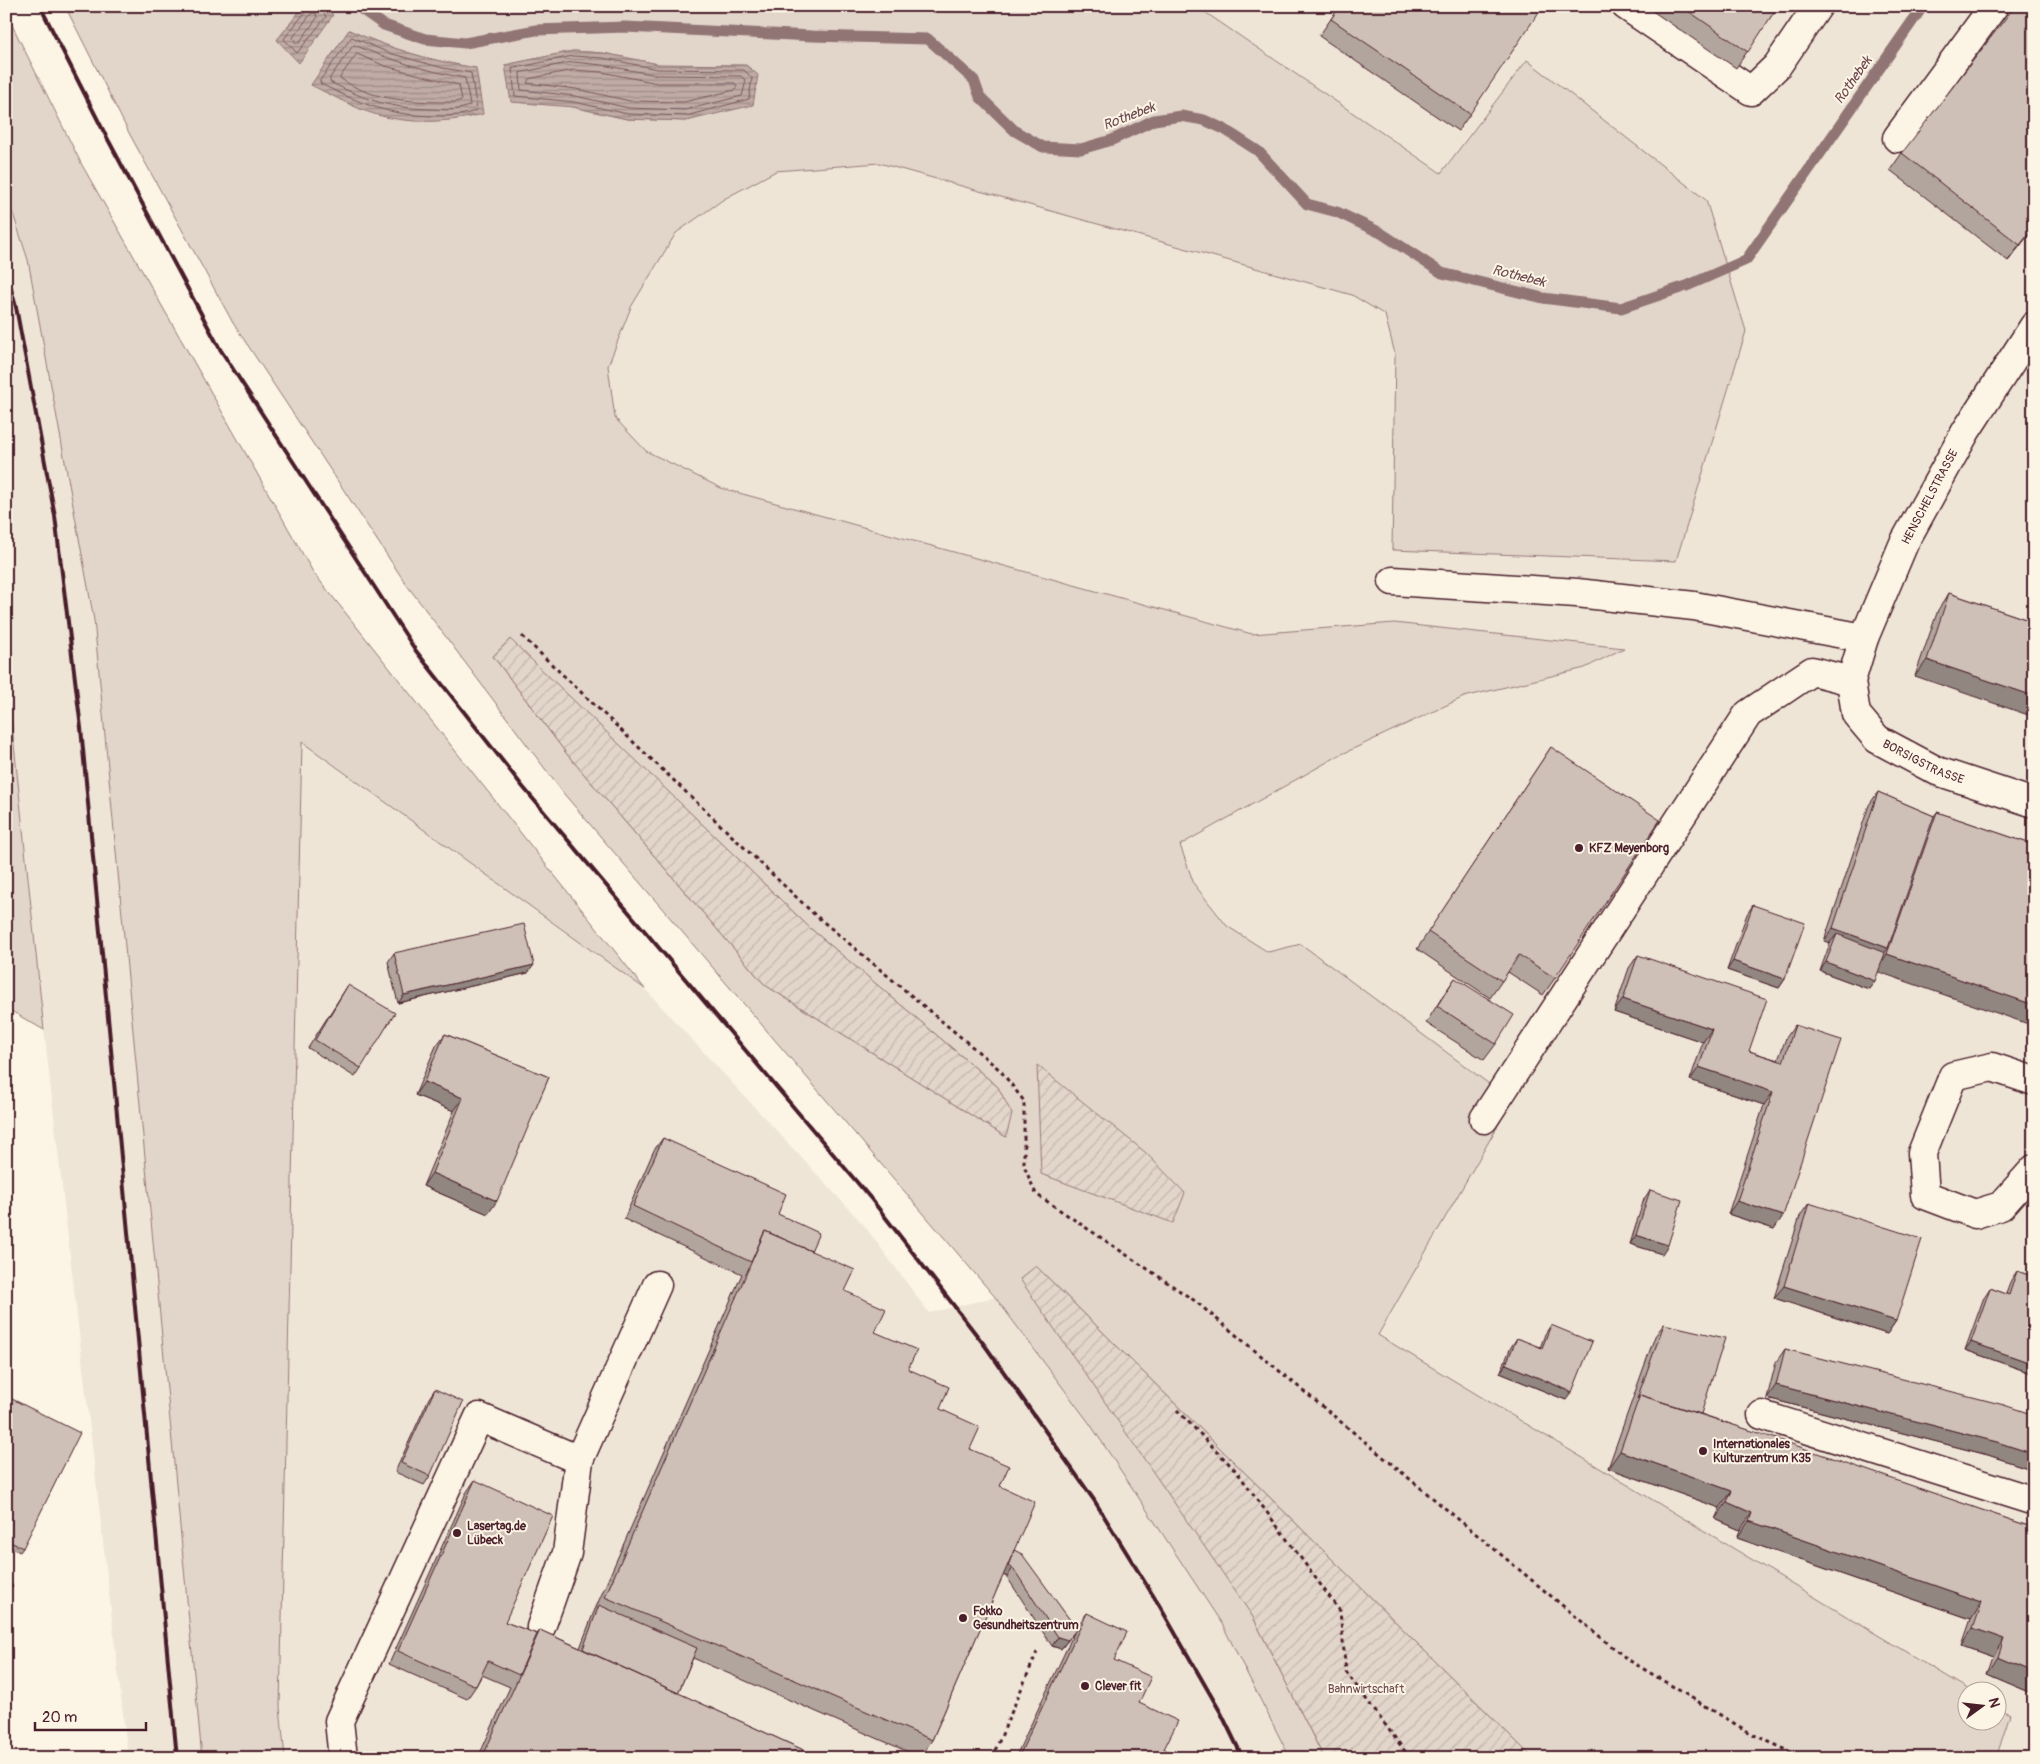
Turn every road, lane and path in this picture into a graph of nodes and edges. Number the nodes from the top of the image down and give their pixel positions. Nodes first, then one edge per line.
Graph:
1 (1626, 6) edge
2 (1818, 6) edge
3 (1994, 6) edge
4 (1897, 138) dead end
5 (2034, 326) edge
6 (1393, 581) dead end
7 (522, 636) dead end
8 (1864, 638) junction
9 (1851, 681) junction
10 (2034, 803) edge
11 (2034, 1081) edge
12 (1484, 1119) dead end
13 (2034, 1169) edge
14 (657, 1285) dead end
15 (1177, 1410) dead end
16 (1762, 1415) dead end
17 (579, 1460) junction
18 (2034, 1501) edge
19 (541, 1627) dead end
20 (1037, 1652) dead end
21 (343, 1758) edge
22 (992, 1758) edge
23 (1410, 1758) edge
24 (1804, 1758) edge

1 - 2 street
3 - 4 street
5 - 8 street, HENSCHELSTRASSE
6 - 8 street
7 - 24 path
8 - 9 street, HENSCHELSTRASSE
9 - 10 street, BORSIGSTRASSE
9 - 12 street
11 - 13 street
14 - 17 street
15 - 23 path
16 - 18 street
17 - 19 street
17 - 21 street
20 - 22 path

